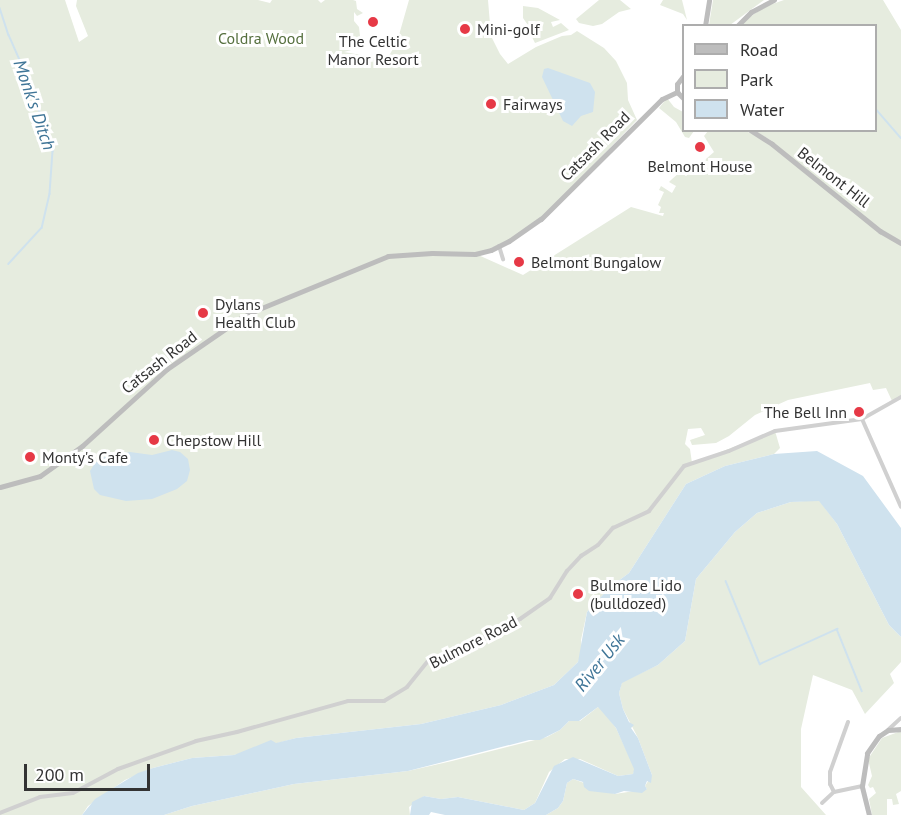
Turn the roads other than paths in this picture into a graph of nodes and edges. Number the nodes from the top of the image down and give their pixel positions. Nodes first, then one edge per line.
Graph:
1 (708, 0) edge
2 (774, 0) edge
3 (705, 24) edge
4 (739, 24) edge
5 (682, 78) edge
6 (677, 92) junction
7 (682, 97) edge
8 (753, 132) edge
9 (901, 243) edge
10 (499, 246) junction
11 (503, 259) dead end
12 (901, 397) edge
13 (862, 419) junction
14 (0, 487) edge
15 (901, 507) edge
16 (901, 718) edge
17 (848, 722) dead end
18 (901, 729) edge
19 (888, 730) junction
20 (862, 786) junction
21 (834, 792) junction
22 (822, 803) dead end
23 (0, 813) edge
24 (869, 815) edge

1 - 3 street
2 - 4 street
5 - 6 street
6 - 7 street
6 - 10 street, Catsash Road
8 - 9 street, Belmont Hill
10 - 11 street
10 - 14 street, Catsash Road
12 - 13 street, Bulmore Road
13 - 15 street
13 - 23 street, Bulmore Road
16 - 19 street
17 - 21 street
18 - 19 street
19 - 20 street
20 - 21 street
20 - 24 street
21 - 22 street

